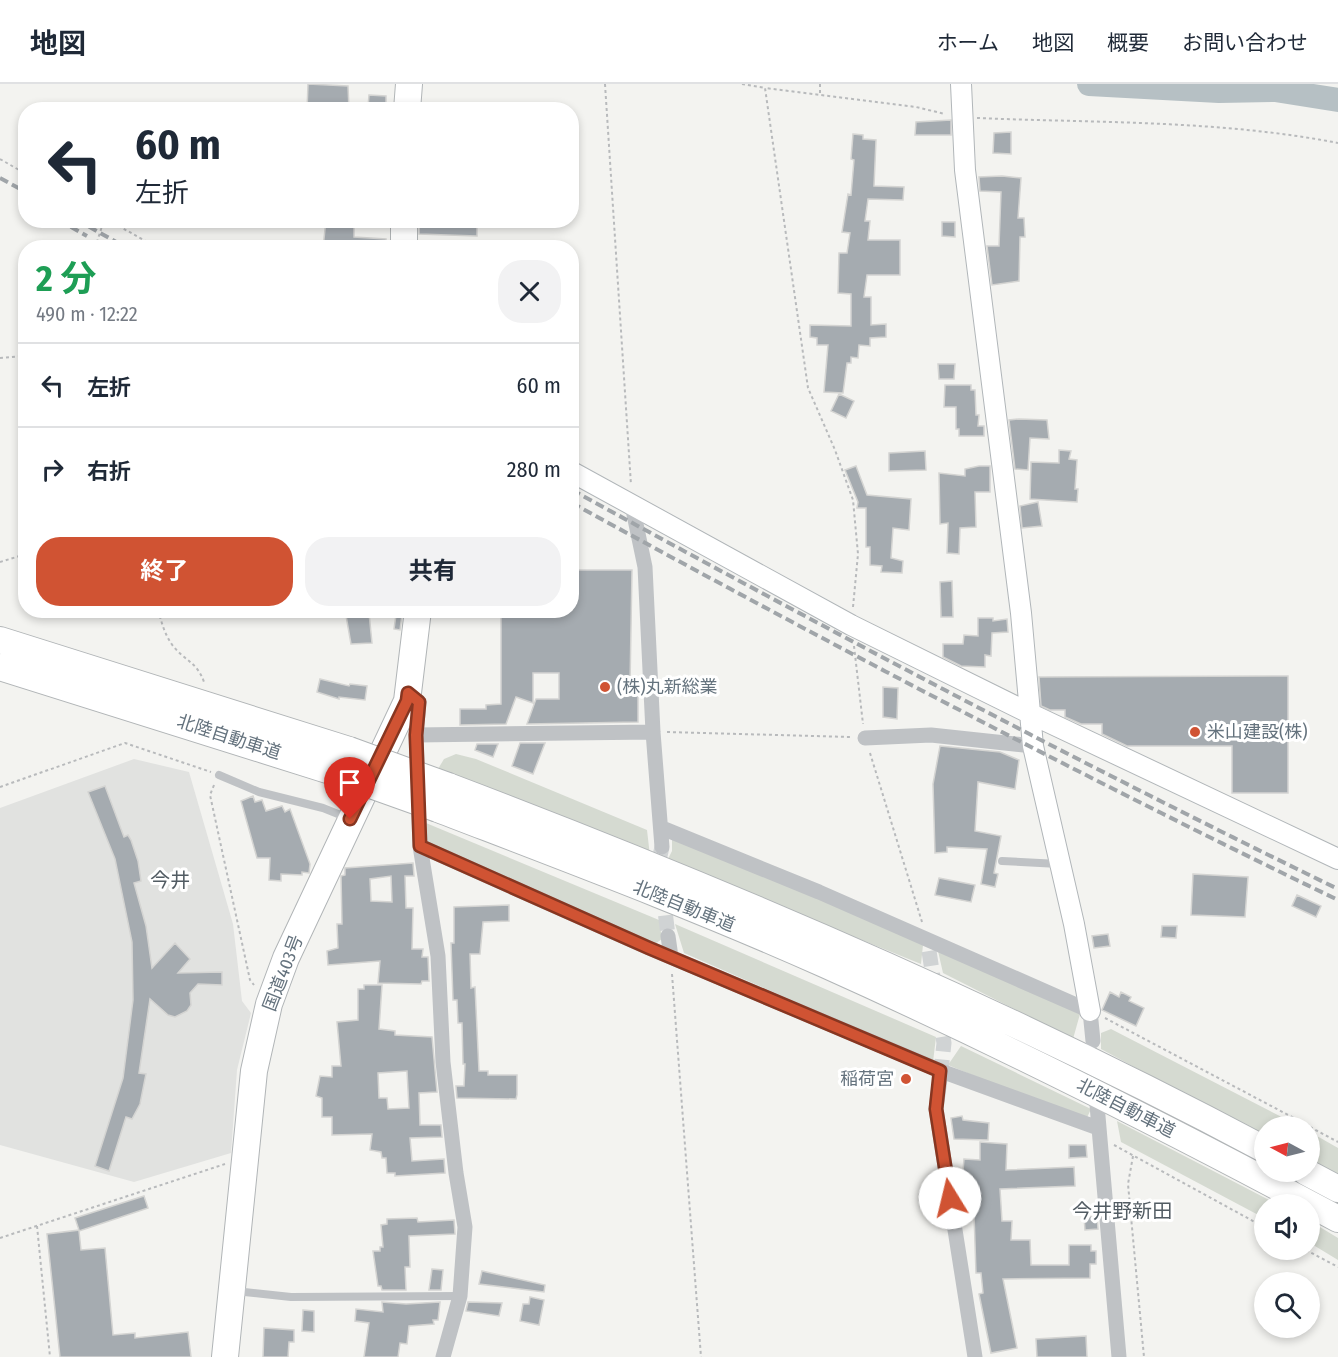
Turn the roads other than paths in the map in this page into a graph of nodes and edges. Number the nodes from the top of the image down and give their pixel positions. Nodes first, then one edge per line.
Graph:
1 (409, 84) edge
2 (962, 84) edge
3 (408, 102) edge
4 (579, 476) edge
5 (632, 505) junction
6 (417, 618) edge
7 (0, 640) edge
8 (0, 667) edge
9 (408, 693) junction
10 (1031, 714) junction
11 (653, 732) junction
12 (416, 735) junction
13 (865, 738) road end
14 (1033, 746) junction
15 (219, 774) road end
16 (350, 819) junction
17 (662, 828) junction
18 (420, 846) junction
19 (662, 847) tunnel mouth
20 (1338, 859) edge
21 (1002, 861) dead end
22 (1059, 864) junction
23 (668, 936) tunnel mouth
24 (671, 957) junction
25 (1090, 1011) junction
26 (1093, 1041) dead end
27 (940, 1071) junction
28 (1097, 1105) dead end
29 (1098, 1135) junction
30 (1254, 1144) edge
31 (1320, 1179) edge
32 (1338, 1189) edge
33 (1338, 1219) edge
34 (233, 1291) junction
35 (460, 1296) junction
36 (225, 1357) edge
37 (443, 1357) edge
38 (975, 1357) edge
39 (1119, 1357) edge

1 - 3 highway
2 - 10 street
4 - 5 street
5 - 10 street
5 - 11 street
6 - 9 highway, 国道403号
7 - 30 highway, 北陸自動車道, bridge
8 - 33 highway, 北陸自動車道, bridge
9 - 12 street
9 - 16 highway, 国道403号
10 - 14 street
10 - 20 street
11 - 12 street
11 - 17 street
12 - 18 street
13 - 14 street
14 - 22 street
15 - 16 lane
16 - 34 highway, 国道403号
17 - 19 street
17 - 25 street
18 - 24 street
18 - 35 street
21 - 22 lane
22 - 25 street
23 - 24 street
24 - 27 street
25 - 26 street
27 - 29 street
27 - 38 street
28 - 29 street
29 - 39 street
31 - 32 highway
34 - 35 lane
34 - 36 highway, 国道403号
35 - 37 street

